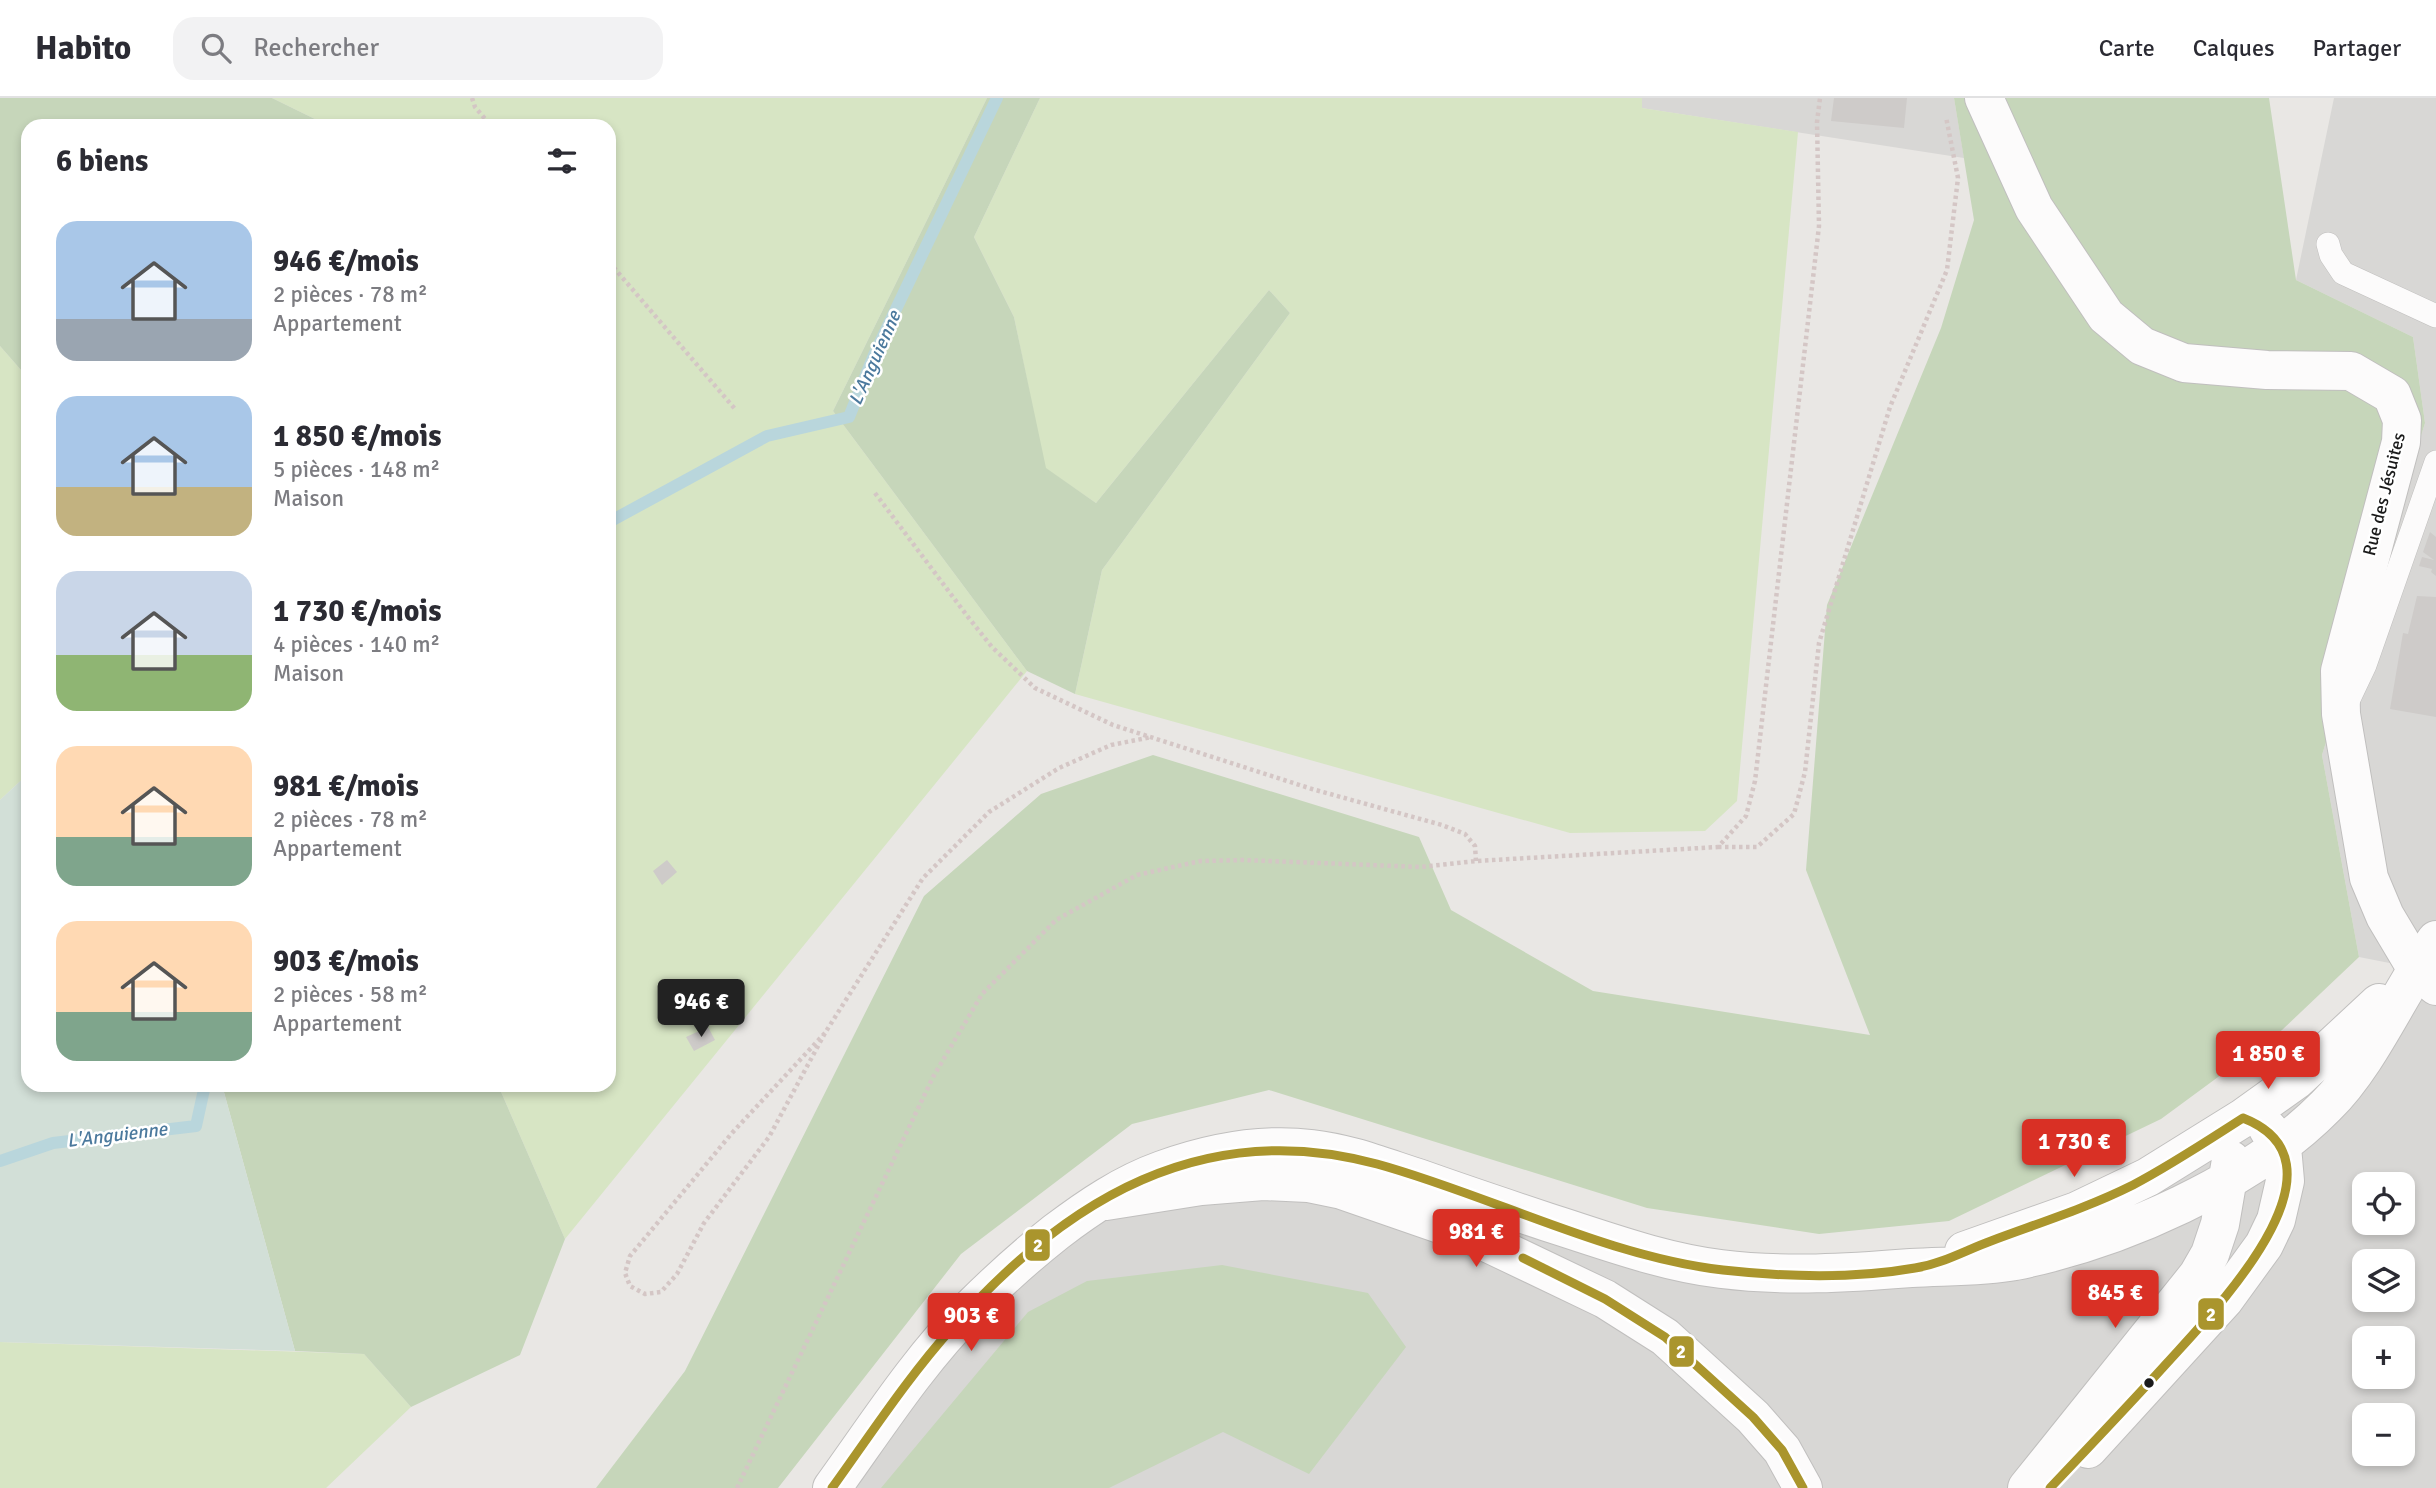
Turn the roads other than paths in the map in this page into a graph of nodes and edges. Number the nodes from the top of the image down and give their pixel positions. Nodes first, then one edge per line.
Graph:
1 (1984, 98) edge
2 (2328, 244) dead end
3 (2436, 316) edge
4 (2436, 462) edge
5 (2341, 714) junction
6 (2429, 965) edge
7 (2264, 1131) junction
8 (2227, 1180) junction
9 (1094, 1202) junction
10 (1918, 1268) junction
11 (832, 1488) edge
12 (1803, 1488) edge
13 (2027, 1488) edge
14 (2050, 1488) edge

1 - 5 street, Rue des Jésuites
2 - 3 lane
4 - 5 lane
5 - 6 street, Rue des Jésuites
6 - 7 street
6 - 7 street
7 - 8 street
7 - 10 street
7 - 14 street
8 - 10 street
8 - 13 street
9 - 10 street
9 - 11 street
9 - 12 street

